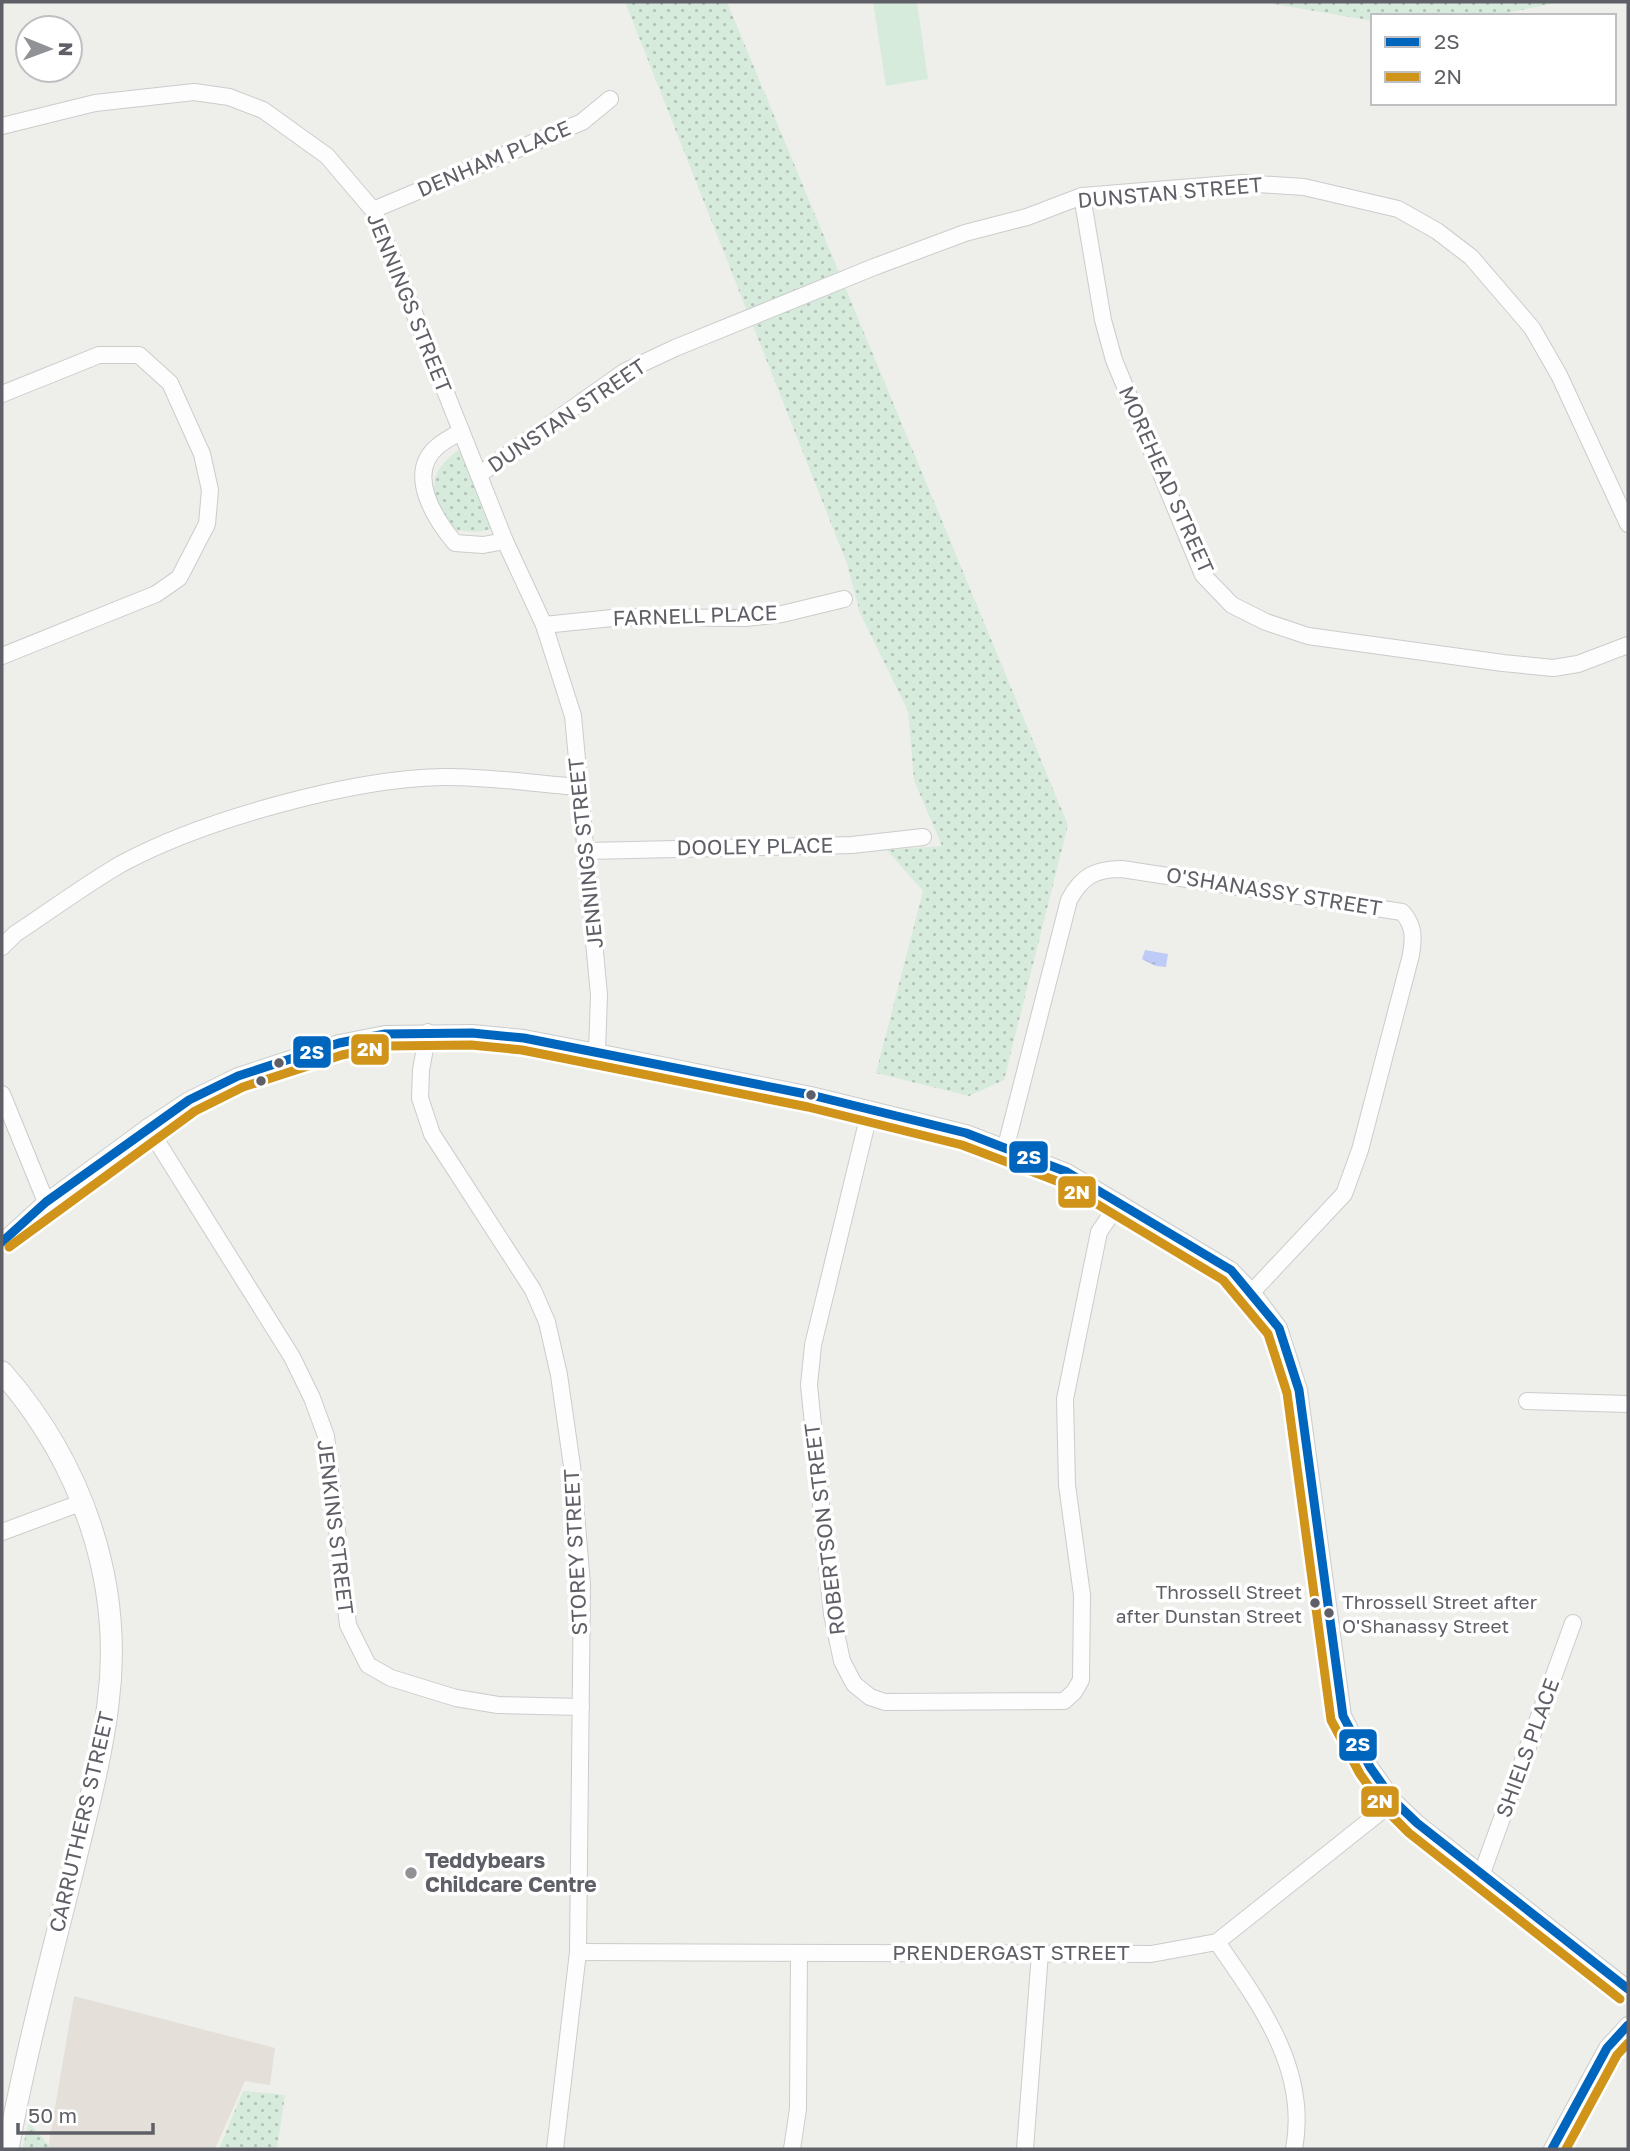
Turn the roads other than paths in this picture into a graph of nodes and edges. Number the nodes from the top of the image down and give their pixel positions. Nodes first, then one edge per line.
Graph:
1 (610, 99) dead end
2 (2, 127) edge
3 (1083, 196) junction
4 (373, 209) junction
5 (2, 394) edge
6 (461, 431) junction
7 (480, 474) junction
8 (1628, 521) edge
9 (505, 541) junction
10 (844, 599) dead end
11 (544, 625) junction
12 (1628, 645) edge
13 (2, 656) edge
14 (580, 788) junction
15 (923, 837) dead end
16 (587, 851) junction
17 (2, 947) edge
18 (428, 1032) junction
19 (597, 1052) junction
20 (2, 1094) edge
21 (870, 1110) junction
22 (148, 1127) junction
23 (1006, 1146) junction
24 (46, 1202) junction
25 (1119, 1203) junction
26 (6, 1236) edge
27 (1252, 1292) junction
28 (2, 1371) edge
29 (1527, 1401) dead end
30 (1628, 1404) edge
31 (83, 1502) junction
32 (2, 1531) edge
33 (1573, 1623) dead end
34 (581, 1707) junction
35 (1394, 1801) junction
36 (1482, 1873) junction
37 (1217, 1942) junction
38 (578, 1952) junction
39 (799, 1953) junction
40 (1040, 1953) junction
41 (1628, 1989) edge
42 (1628, 2025) edge
43 (19, 2086) junction
44 (2, 2123) edge
45 (8, 2149) edge
46 (555, 2149) edge
47 (792, 2149) edge
48 (1025, 2149) edge
49 (1294, 2149) edge
50 (1552, 2149) edge

1 - 4 street, DENHAM PLACE
2 - 4 street, JENNINGS STREET
3 - 7 street, DUNSTAN STREET
3 - 8 street, DUNSTAN STREET
3 - 12 street, MOREHEAD STREET
4 - 6 street, JENNINGS STREET
5 - 13 street
6 - 7 street, JENNINGS STREET
6 - 9 street
7 - 9 street, JENNINGS STREET
9 - 11 street, JENNINGS STREET
10 - 11 street, FARNELL PLACE
11 - 14 street, JENNINGS STREET
14 - 16 street, JENNINGS STREET
14 - 17 street
15 - 16 street, DOOLEY PLACE
16 - 19 street, JENNINGS STREET
18 - 19 street
18 - 22 street
18 - 34 street, STOREY STREET
19 - 21 street
20 - 24 street
21 - 23 street
21 - 25 street, ROBERTSON STREET
22 - 24 street
22 - 34 street, JENKINS STREET
23 - 25 street
23 - 27 street, O'SHANASSY STREET
24 - 26 street
25 - 27 street
27 - 35 street
28 - 31 main road, CARRUTHERS STREET
29 - 30 street
31 - 32 street
31 - 43 main road, CARRUTHERS STREET
33 - 36 street, SHIELS PLACE
34 - 38 street, STOREY STREET
35 - 36 street
35 - 37 street, PRENDERGAST STREET
36 - 41 street
37 - 40 street, PRENDERGAST STREET
37 - 49 street
38 - 39 street, PRENDERGAST STREET
38 - 46 street, STOREY STREET
39 - 40 street, PRENDERGAST STREET
39 - 47 street
40 - 48 street
42 - 50 street
43 - 44 main road, CARRUTHERS STREET
43 - 45 main road, CARRUTHERS STREET

